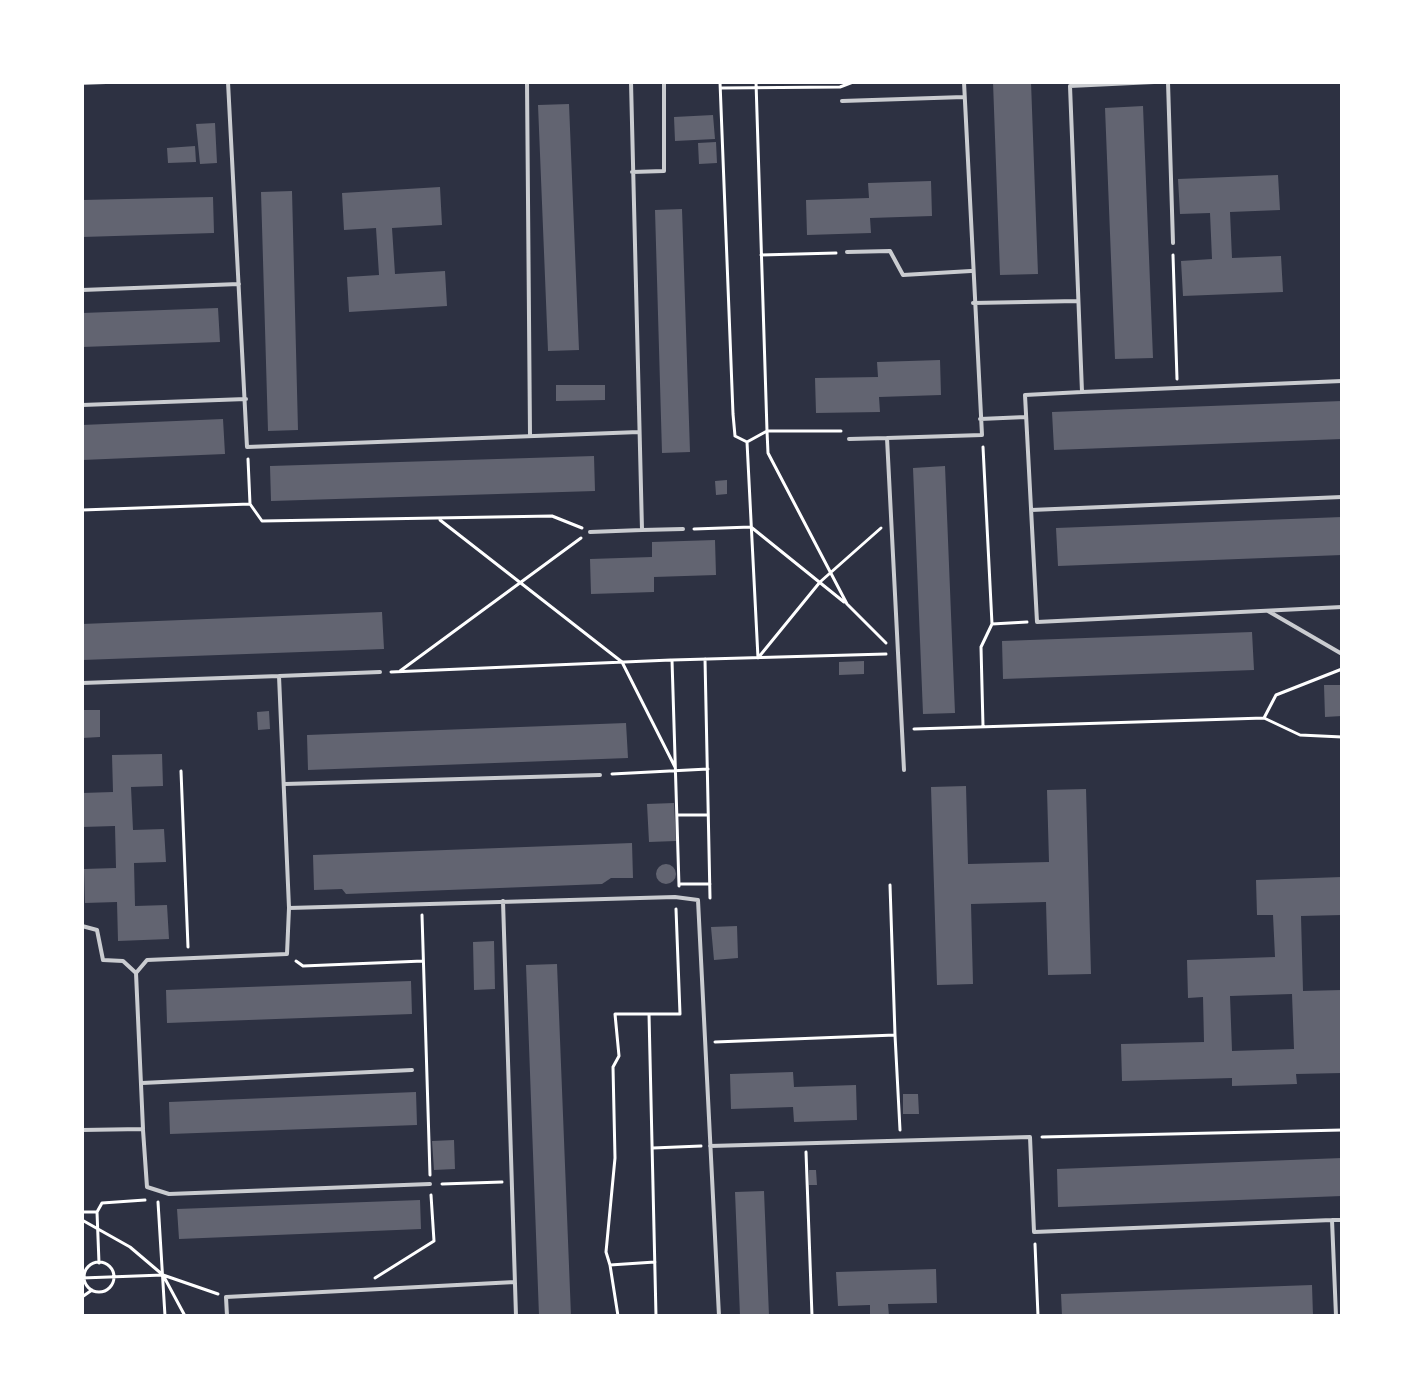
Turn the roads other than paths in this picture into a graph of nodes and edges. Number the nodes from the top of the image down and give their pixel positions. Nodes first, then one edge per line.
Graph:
1 (106, 82) edge
2 (228, 82) edge
3 (527, 82) edge
4 (631, 82) edge
5 (664, 82) edge
6 (964, 82) edge
7 (1154, 82) edge
8 (1168, 82) edge
9 (82, 83) edge
10 (964, 97) junction
11 (842, 101) dead end
12 (631, 172) junction
13 (1173, 243) road end
14 (847, 252) road end
15 (971, 271) junction
16 (240, 284) junction
17 (82, 290) edge
18 (1078, 301) junction
19 (973, 303) junction
20 (1342, 381) edge
21 (1082, 392) junction
22 (246, 399) junction
23 (82, 405) edge
24 (1027, 417) junction
25 (980, 419) junction
26 (639, 432) junction
27 (530, 435) junction
28 (887, 438) junction
29 (849, 439) road end
30 (1342, 497) edge
31 (1031, 510) junction
32 (683, 529) road end
33 (642, 530) junction
34 (590, 532) road end
35 (1342, 607) edge
36 (1265, 610) junction
37 (1342, 654) edge
38 (380, 672) road end
39 (279, 676) junction
40 (82, 683) edge
41 (904, 770) dead end
42 (600, 775) road end
43 (285, 784) junction
44 (503, 901) junction
45 (289, 908) junction
46 (82, 926) edge
47 (136, 973) junction
48 (412, 1070) dead end
49 (141, 1083) junction
50 (143, 1129) junction
51 (82, 1130) edge
52 (709, 1146) junction
53 (430, 1184) road end
54 (1332, 1220) junction
55 (1342, 1220) edge
56 (515, 1282) junction
57 (227, 1316) edge
58 (516, 1316) edge
59 (719, 1316) edge
60 (1336, 1316) edge

1 - 9 lane
2 - 16 lane
3 - 27 lane
4 - 12 lane
5 - 12 lane
6 - 10 lane
7 - 18 lane
8 - 13 lane
10 - 11 lane
10 - 15 lane
12 - 26 lane
14 - 15 lane
15 - 19 lane
16 - 17 lane
16 - 22 lane
18 - 19 lane
18 - 21 lane
19 - 25 lane
20 - 21 lane
21 - 24 lane
22 - 23 lane
22 - 27 lane
24 - 25 lane
24 - 31 lane
25 - 28 lane
26 - 27 lane
26 - 33 lane
28 - 29 lane
28 - 41 lane
30 - 31 lane
31 - 36 lane
32 - 33 lane
33 - 34 lane
35 - 36 lane
36 - 37 lane
38 - 39 lane
39 - 40 lane
39 - 43 lane
42 - 43 lane
43 - 45 lane
44 - 45 lane
44 - 52 lane
44 - 56 lane
45 - 47 lane
46 - 47 lane
47 - 49 lane
48 - 49 lane
49 - 50 lane
50 - 51 lane
50 - 53 lane
52 - 54 lane
52 - 59 lane
54 - 55 lane
54 - 60 lane
56 - 57 lane
56 - 58 lane

